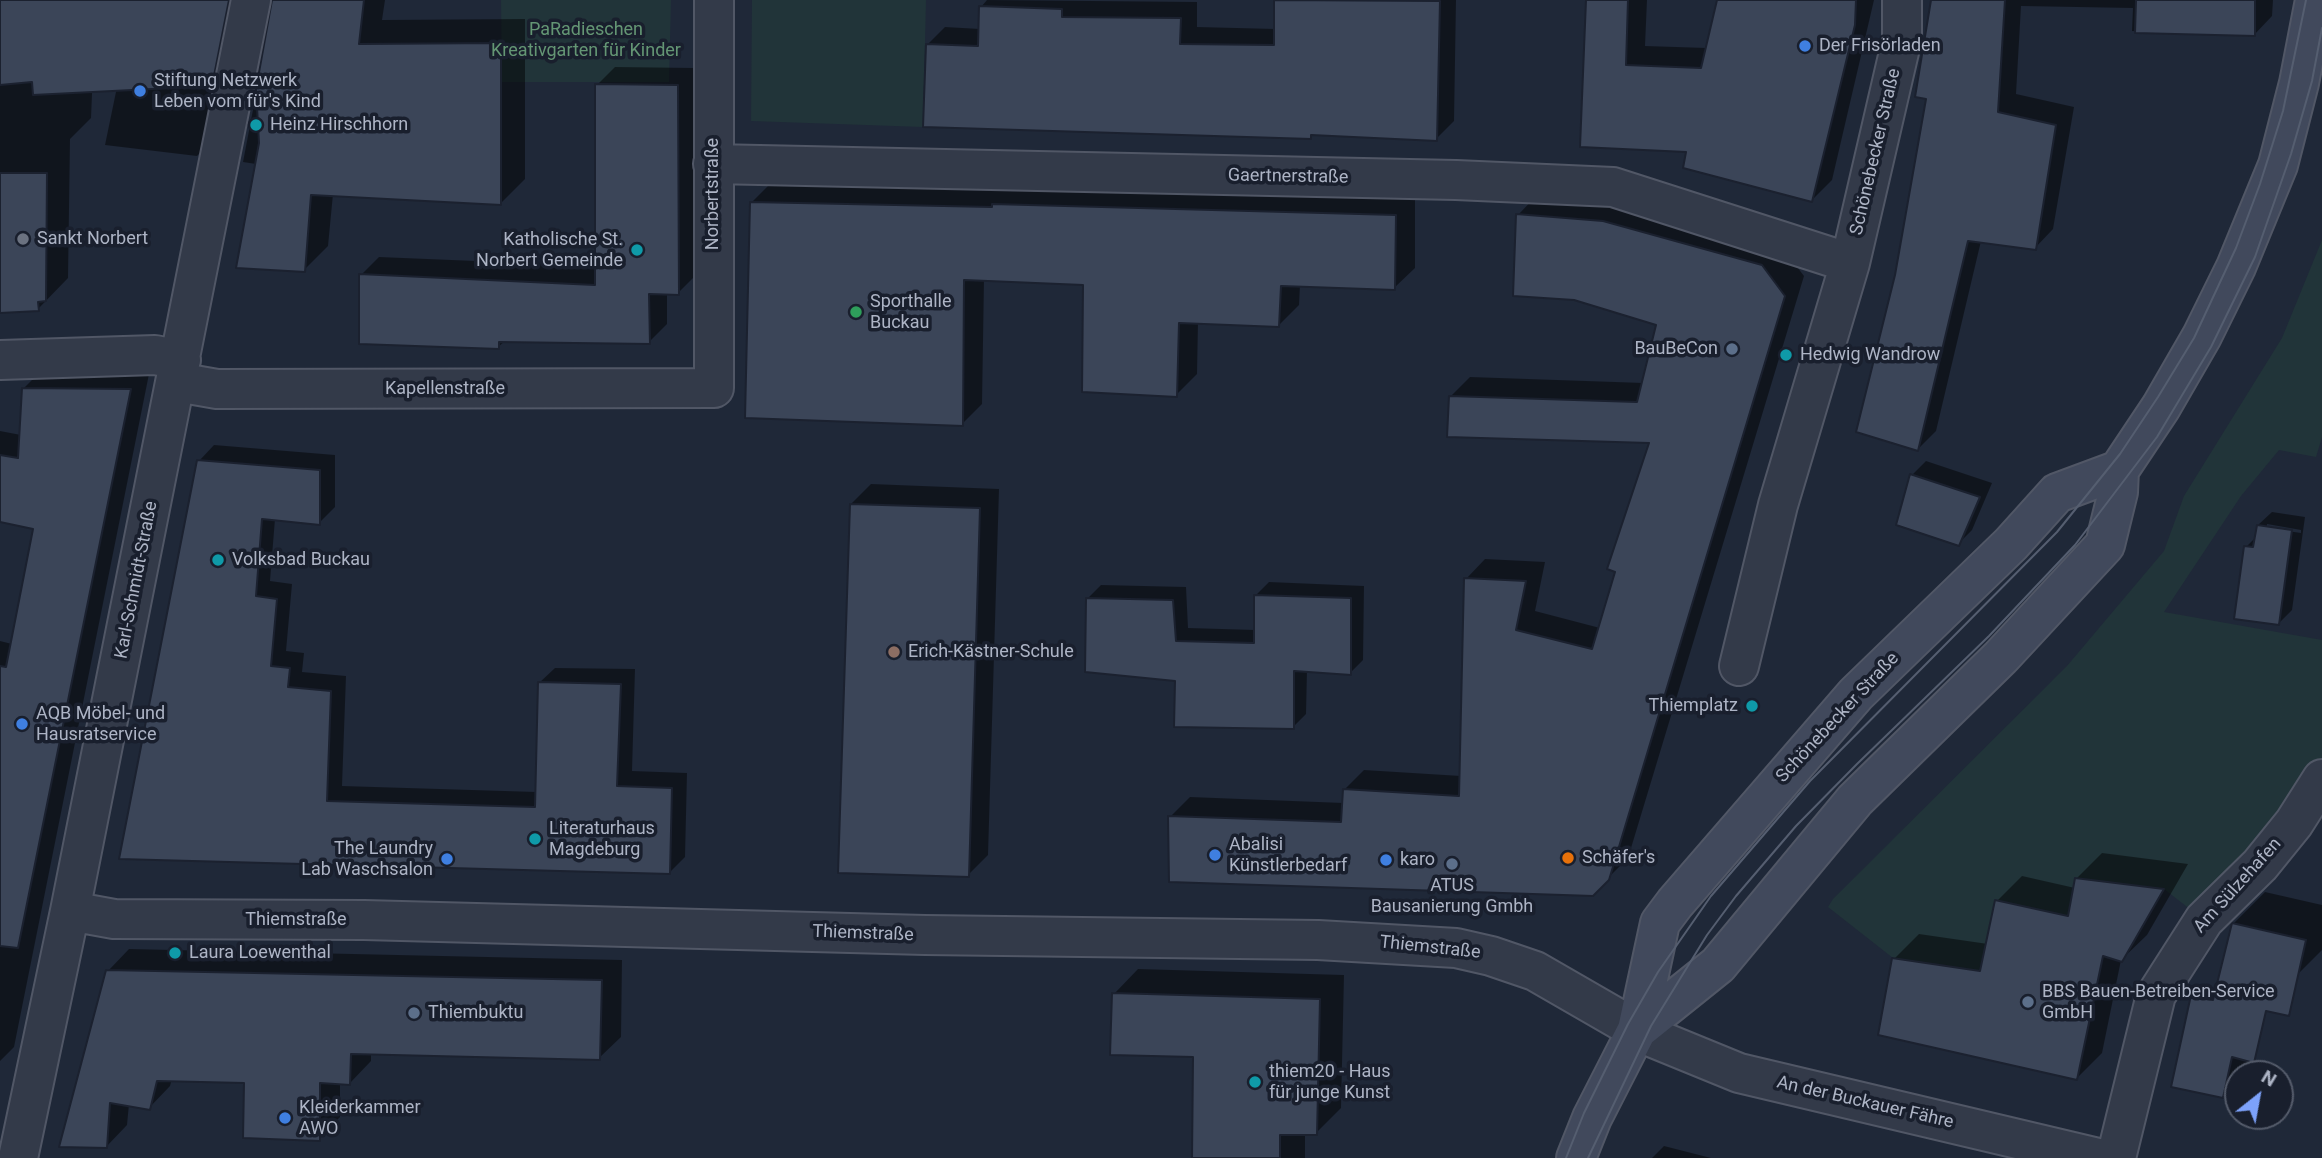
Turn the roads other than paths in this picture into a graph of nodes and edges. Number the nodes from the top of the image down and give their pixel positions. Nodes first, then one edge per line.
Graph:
1 (251, 0) edge
2 (714, 0) edge
3 (1902, 0) edge
4 (2315, 0) edge
5 (713, 164) junction
6 (1850, 263) junction
7 (0, 360) edge
8 (179, 371) junction
9 (713, 388) joint
10 (2119, 470) junction
11 (1739, 666) dead end
12 (2322, 779) edge
13 (71, 911) junction
14 (1637, 1030) junction
15 (18, 1158) edge
16 (1576, 1158) edge
17 (2098, 1158) edge
18 (2116, 1158) edge

1 - 8 street, Karl-Schmidt-Straße
2 - 5 street, Norbertstraße
3 - 6 street, Schönebecker Straße
4 - 10 main road, Schönebecker Straße
5 - 6 street, Gaertnerstraße
5 - 9 street, Norbertstraße
6 - 11 street, Schönebecker Straße
7 - 8 street, Kapellenstraße
8 - 9 street, Kapellenstraße
8 - 13 street, Karl-Schmidt-Straße
10 - 14 main road, Schönebecker Straße
10 - 14 main road, Schönebecker Straße
12 - 18 street, Am Sülzehafen
13 - 14 street, Thiemstraße
13 - 15 street, Karl-Schmidt-Straße
14 - 16 main road, Schönebecker Straße
14 - 17 street, An der Buckauer Fähre

